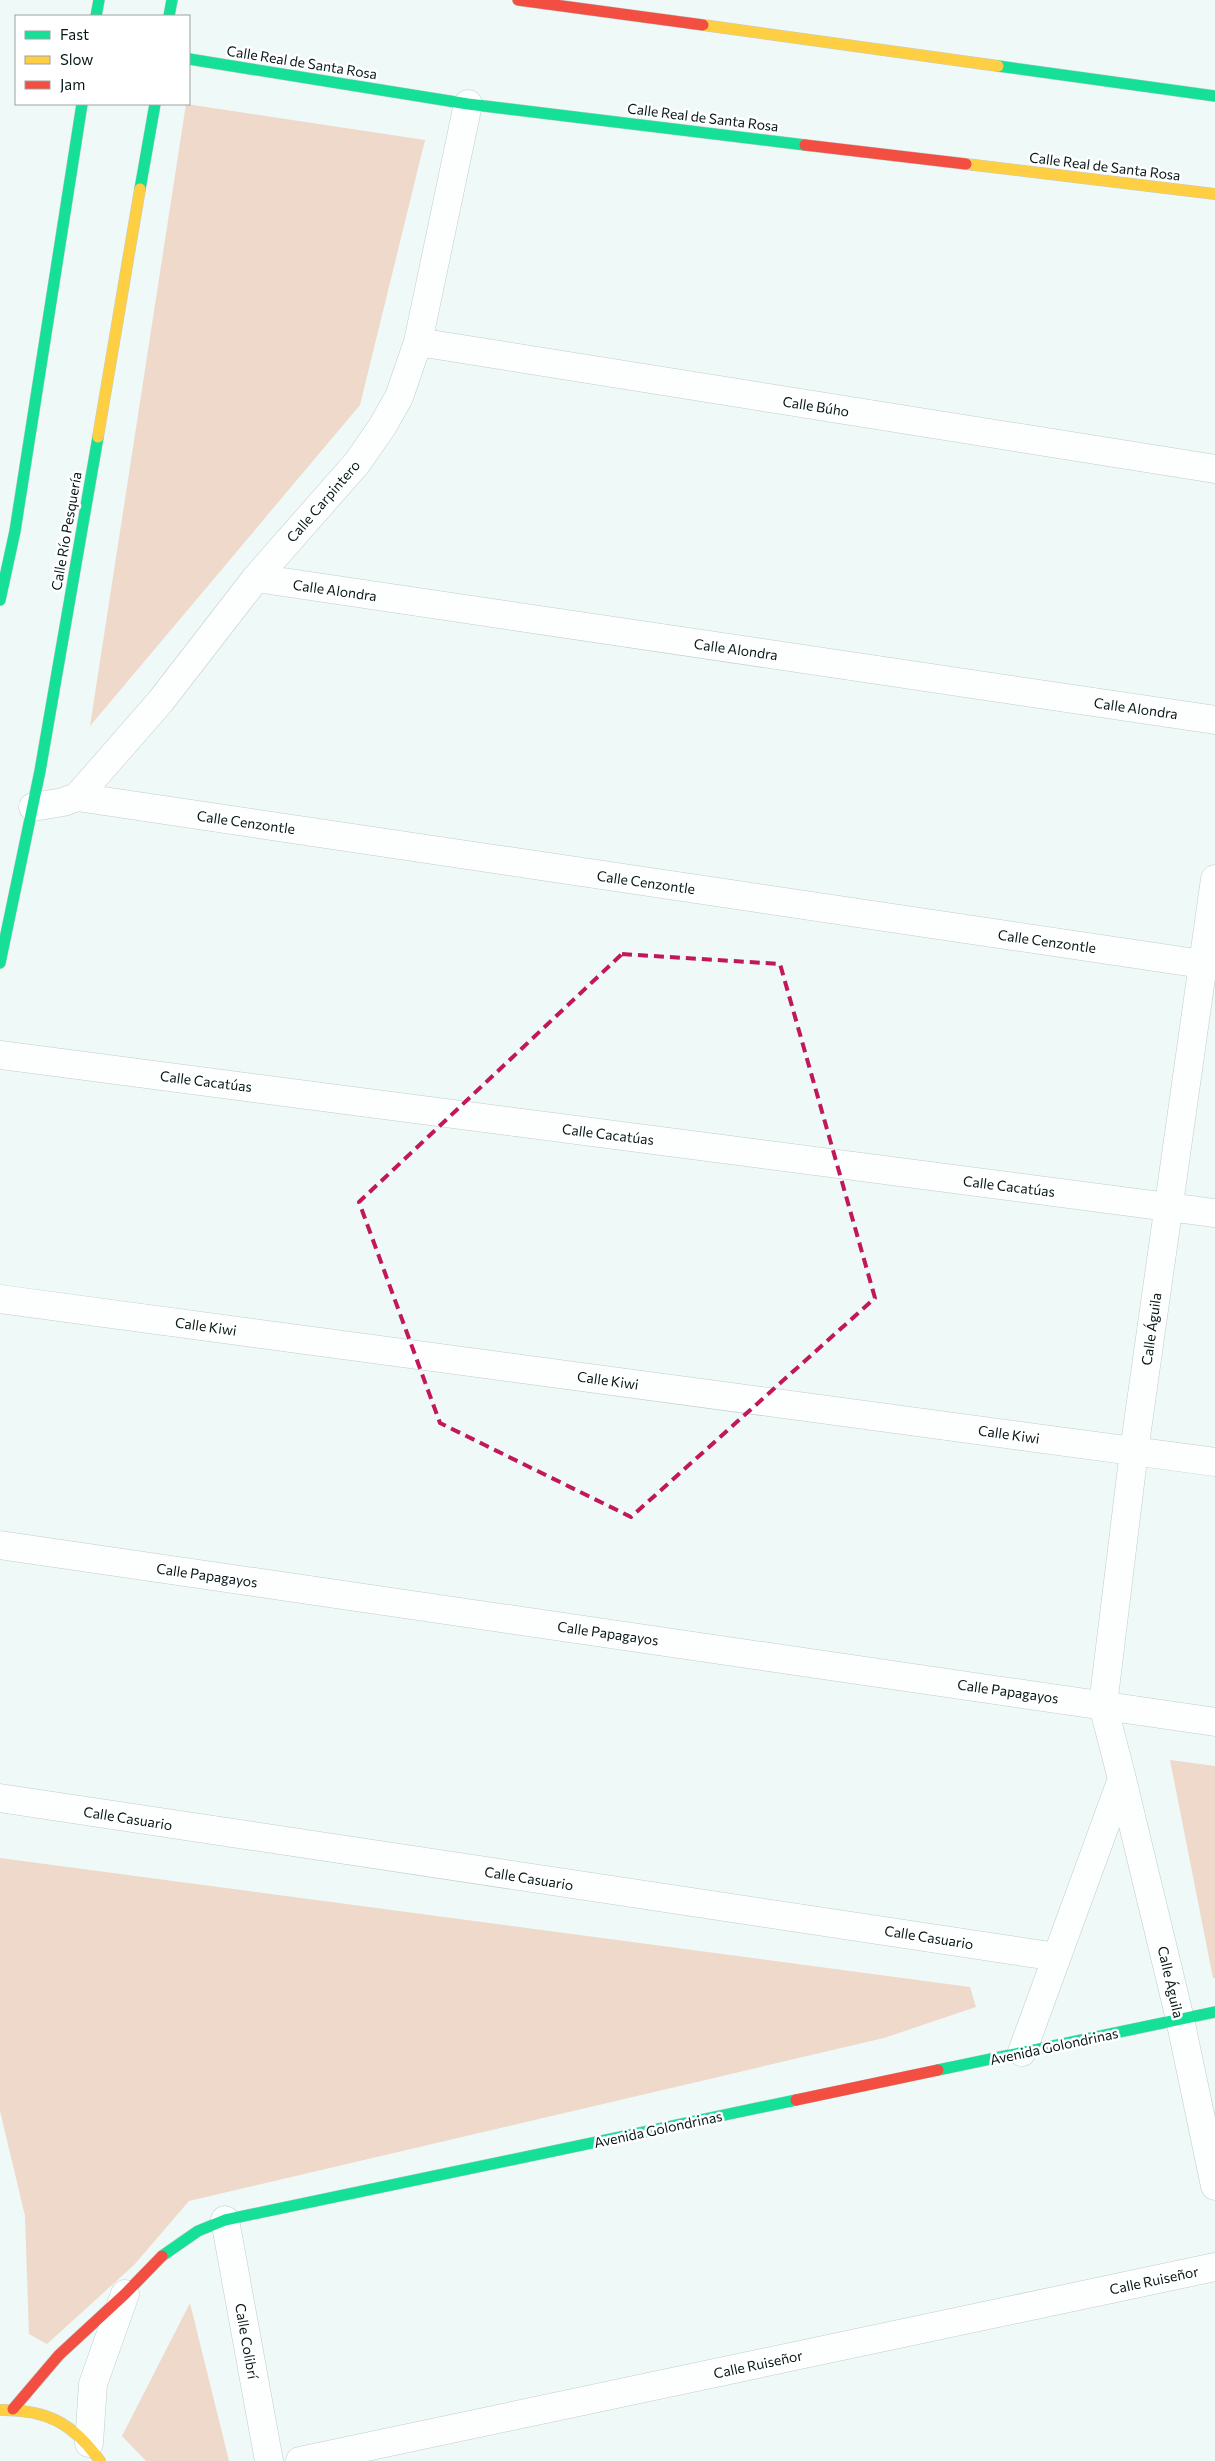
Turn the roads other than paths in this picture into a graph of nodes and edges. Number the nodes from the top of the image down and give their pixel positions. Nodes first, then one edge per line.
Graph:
1 (99, 0) edge
2 (172, 0) edge
3 (518, 0) edge
4 (96, 15) edge
5 (170, 15) edge
6 (190, 59) edge
7 (1215, 96) edge
8 (468, 104) junction
9 (82, 105) edge
10 (155, 105) edge
11 (1215, 194) edge
12 (418, 342) junction
13 (1215, 469) edge
14 (256, 578) junction
15 (0, 600) edge
16 (1215, 720) edge
17 (77, 797) junction
18 (33, 807) junction
19 (1215, 879) edge
20 (0, 963) edge
21 (1210, 965) edge
22 (0, 1055) edge
23 (1168, 1206) junction
24 (1215, 1213) edge
25 (0, 1298) edge
26 (1134, 1450) junction
27 (1215, 1462) edge
28 (0, 1545) edge
29 (1103, 1705) junction
30 (1215, 1722) edge
31 (1122, 1779) junction
32 (0, 1798) edge
33 (1057, 1957) junction
34 (1215, 2012) edge
35 (1180, 2020) junction
36 (1022, 2052) junction
37 (1215, 2186) edge
38 (225, 2220) junction
39 (1215, 2267) edge
40 (125, 2294) junction
41 (12, 2409) junction
42 (0, 2410) edge
43 (94, 2452) edge
44 (269, 2461) edge
45 (300, 2461) edge

1 - 4 street
2 - 5 street
3 - 7 street
6 - 8 street, Calle Real de Santa Rosa
8 - 11 street, Calle Real de Santa Rosa
8 - 12 street, Calle Carpintero
9 - 15 street
10 - 18 street, Calle Río Pesquería
12 - 13 street, Calle Búho
12 - 14 street, Calle Carpintero
14 - 16 street, Calle Alondra
14 - 17 street, Calle Carpintero
17 - 18 street
17 - 21 street, Calle Cenzontle
18 - 20 street, Calle Río Pesquería
19 - 21 street, Calle Águila
21 - 23 street, Calle Águila
22 - 23 street, Calle Cacatúas
23 - 24 street, Calle Cacatúas
23 - 26 street, Calle Águila
25 - 26 street, Calle Kiwi
26 - 27 street, Calle Kiwi
26 - 29 street, Calle Águila
28 - 29 street, Calle Papagayos
29 - 30 street, Calle Papagayos
29 - 31 street, Calle Águila
31 - 33 street
31 - 35 street, Calle Águila
32 - 33 street, Calle Casuario
33 - 36 street
34 - 35 street, Avenida Golondrinas
35 - 36 street, Avenida Golondrinas
35 - 37 street, Calle Águila
36 - 38 street, Avenida Golondrinas
38 - 40 street, Avenida Golondrinas
38 - 44 street, Calle Colibrí
39 - 45 street, Calle Ruiseñor
40 - 41 street, Avenida Golondrinas
40 - 43 street, Avenida Golondrinas
41 - 42 street
41 - 43 street

